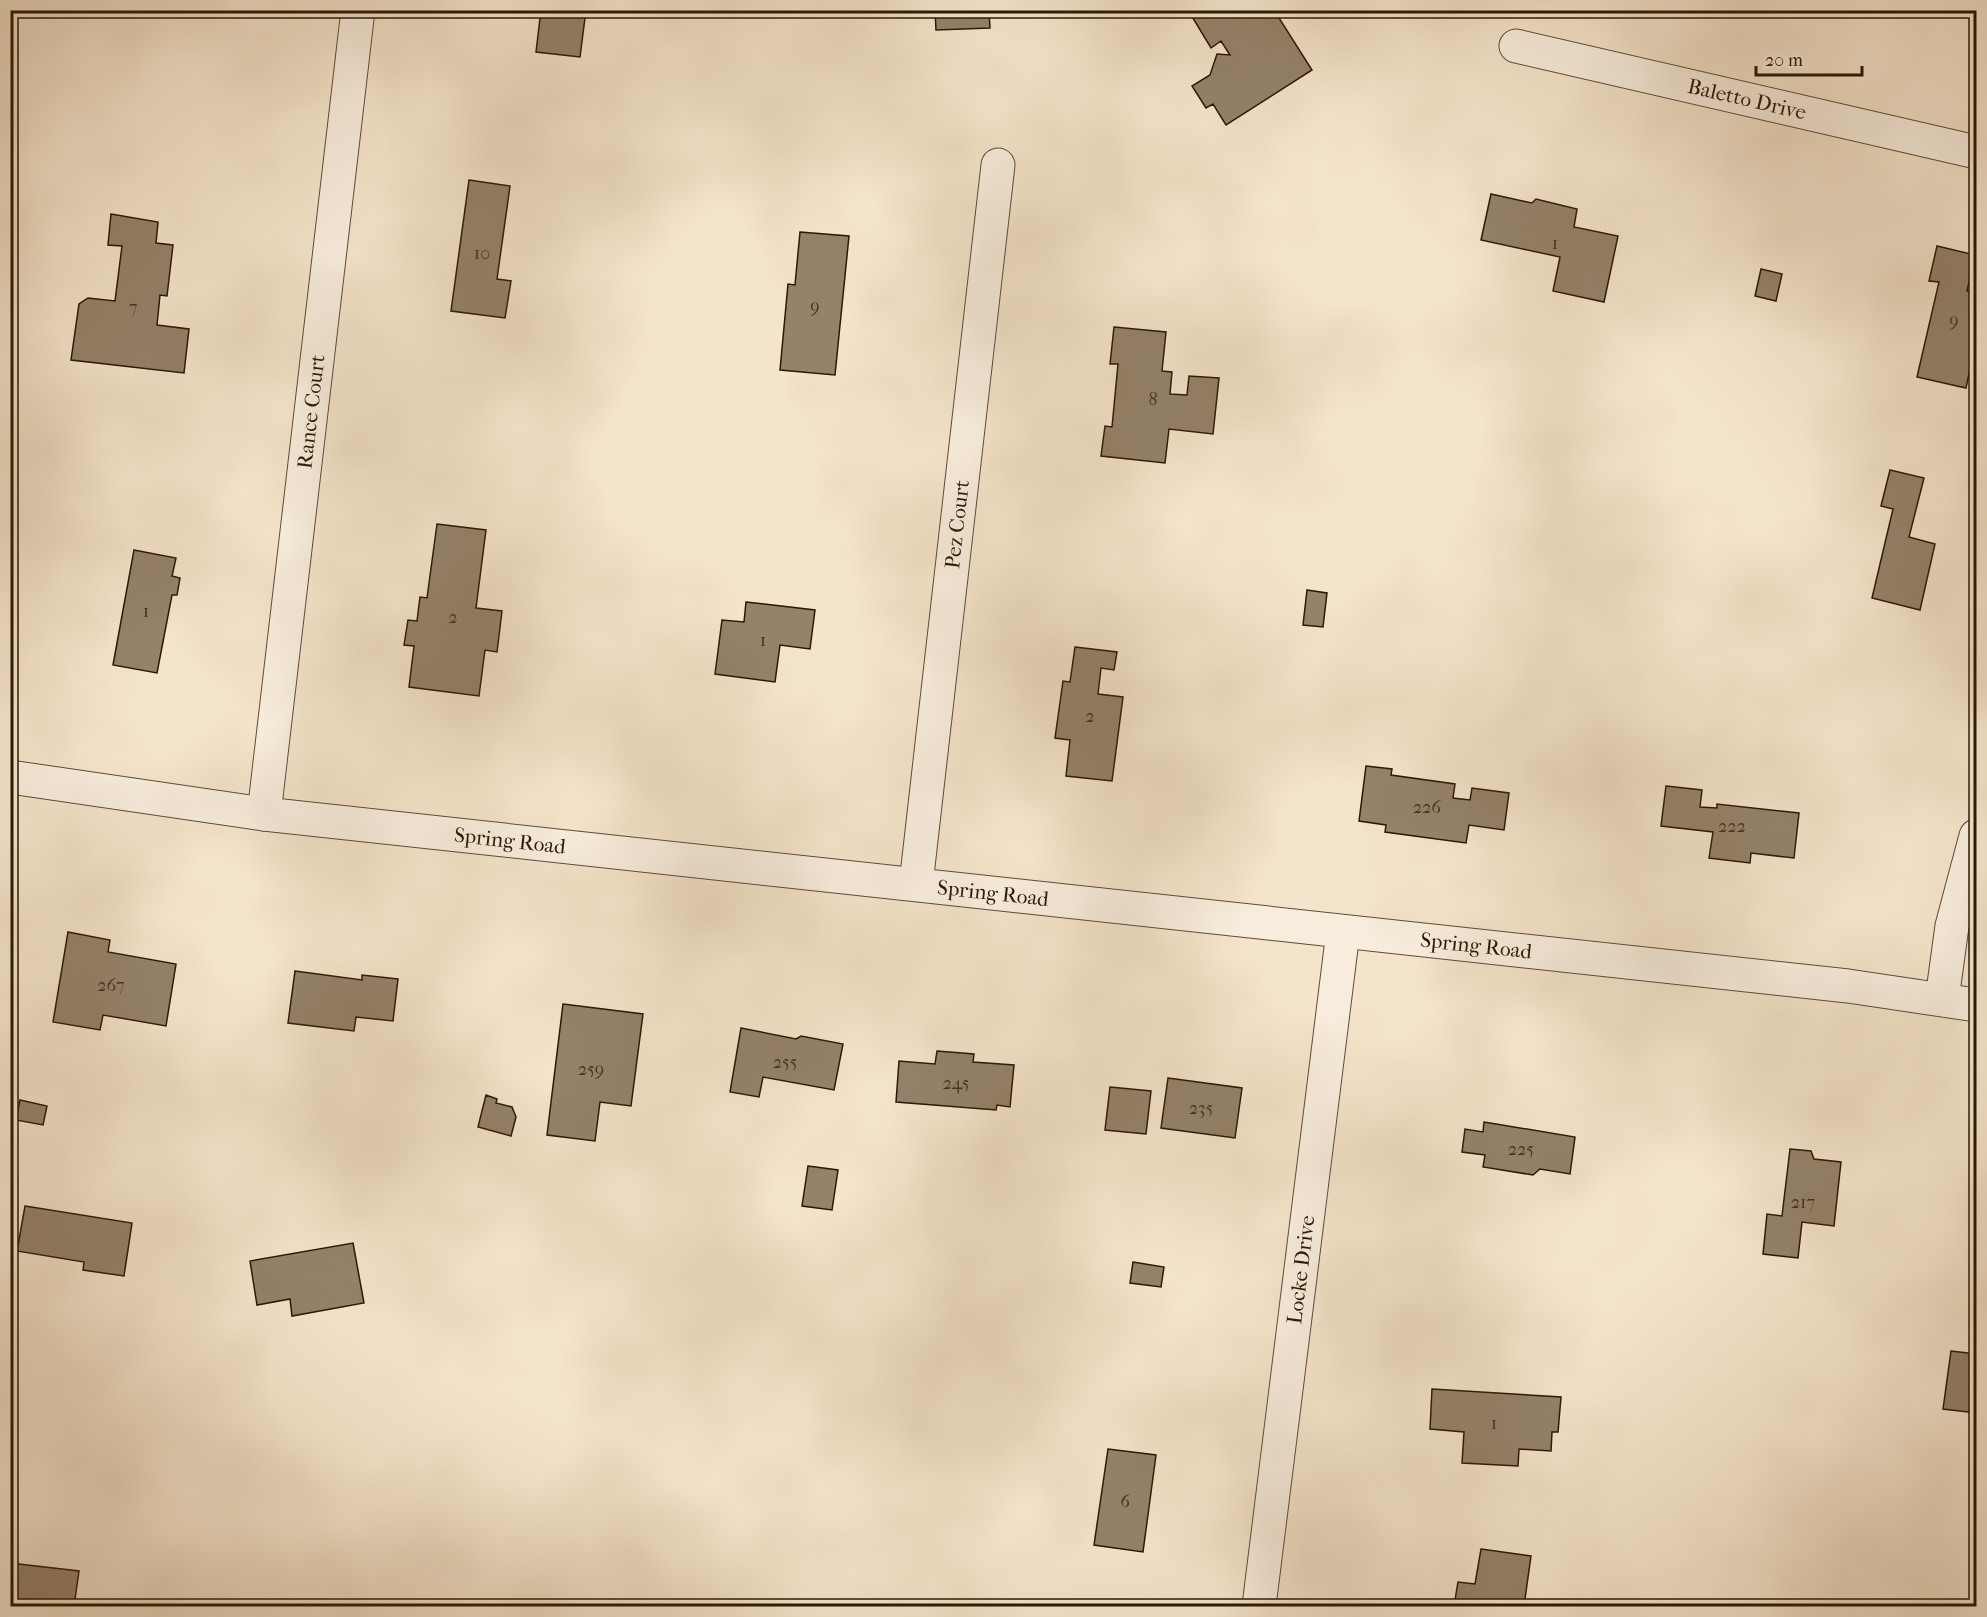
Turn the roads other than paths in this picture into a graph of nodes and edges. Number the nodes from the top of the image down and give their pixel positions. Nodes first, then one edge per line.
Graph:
1 (358, 10) edge
2 (1516, 46) dead end
3 (1977, 152) edge
4 (999, 165) dead end
5 (10, 777) edge
6 (264, 814) junction
7 (1977, 836) edge
8 (916, 884) junction
9 (1343, 932) junction
10 (1942, 999) junction
11 (1977, 1005) edge
12 (1259, 1606) edge

1 - 6 street, Rance Court
2 - 3 street, Baletto Drive
4 - 8 street, Pez Court
5 - 6 street, Spring Road
6 - 8 street, Spring Road
7 - 10 street
8 - 9 street, Spring Road
9 - 10 street, Spring Road
9 - 12 street, Locke Drive
10 - 11 street, Spring Road

